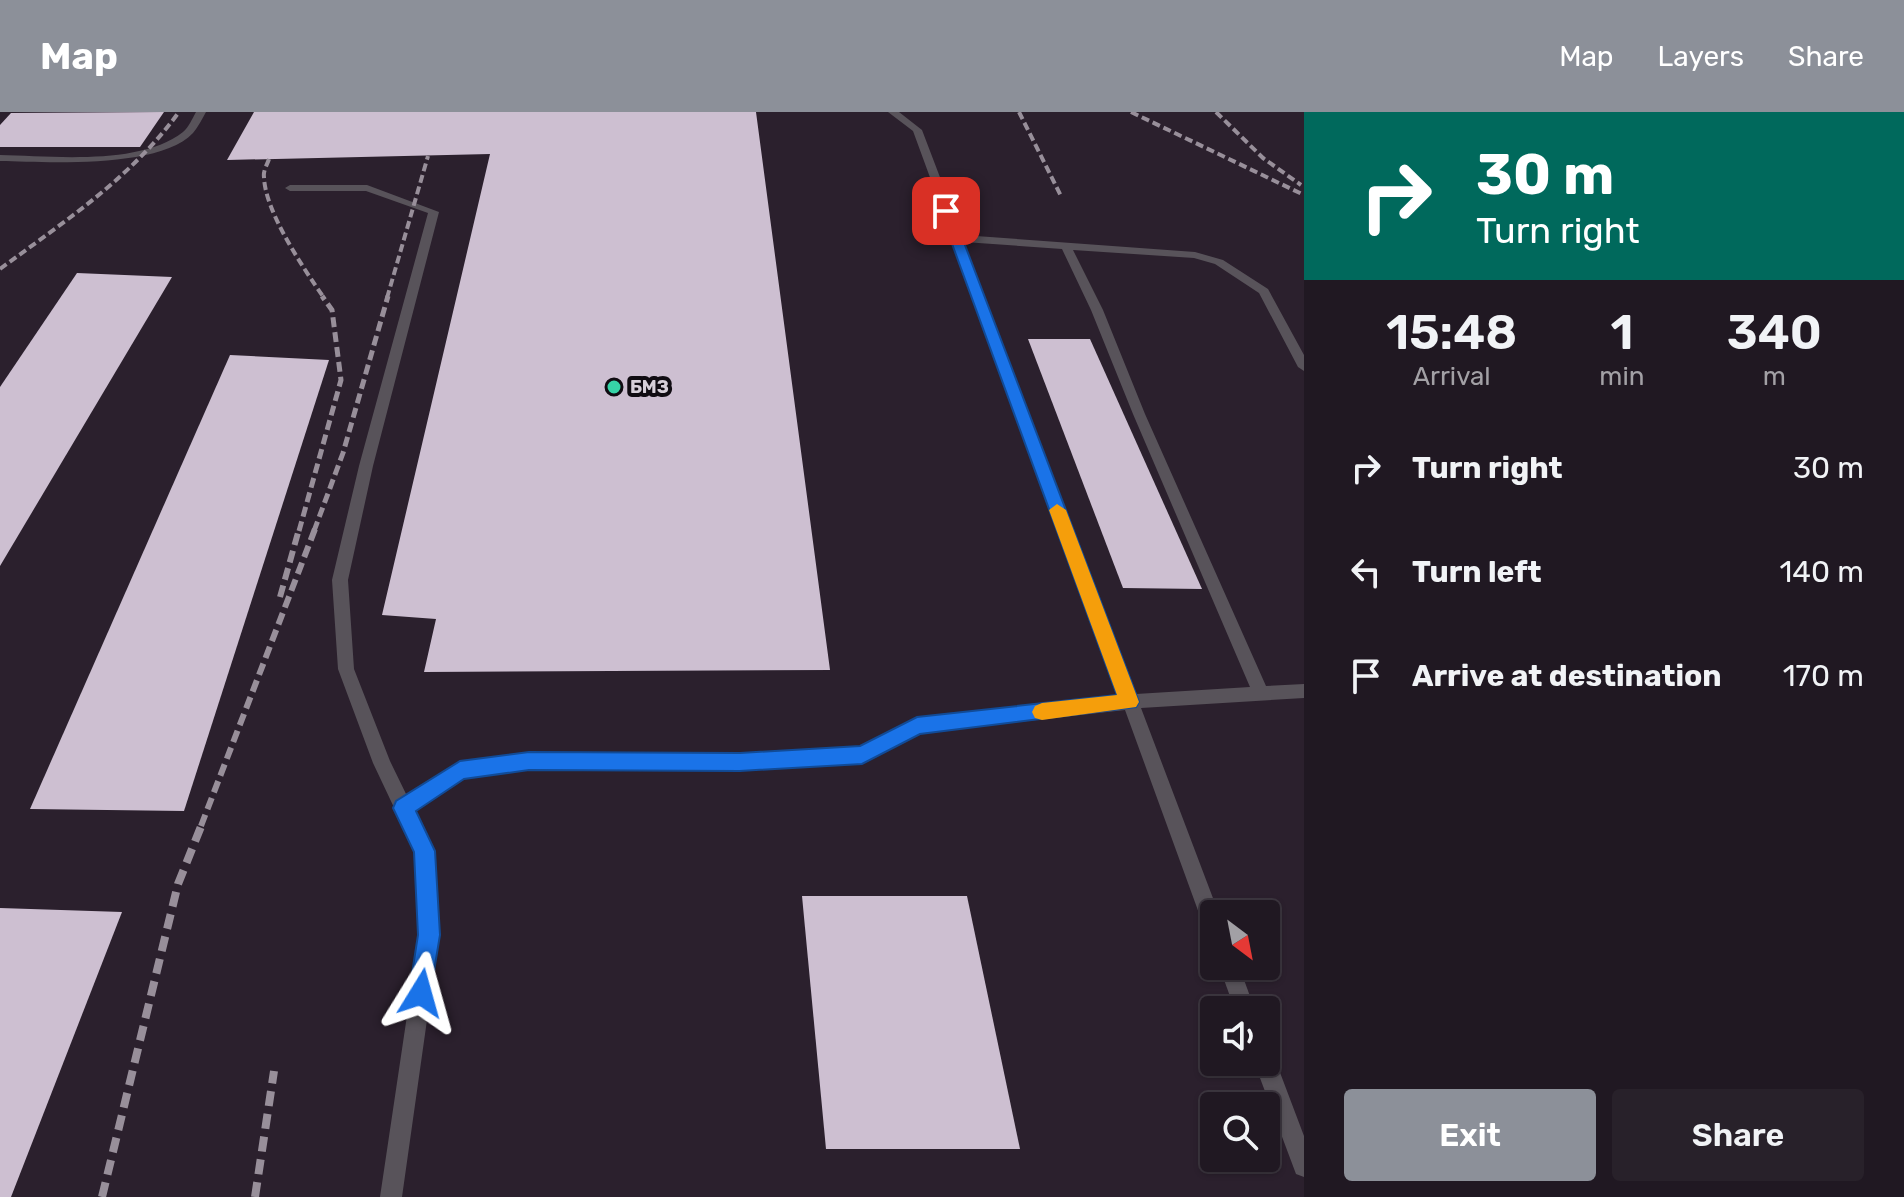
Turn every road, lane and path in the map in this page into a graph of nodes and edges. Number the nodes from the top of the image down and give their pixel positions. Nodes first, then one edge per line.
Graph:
1 (201, 112) edge
2 (893, 112) edge
3 (0, 158) edge
4 (290, 188) dead end
5 (956, 238) junction
6 (1065, 244) junction
7 (1304, 367) edge
8 (1304, 691) edge
9 (1261, 693) junction
10 (1129, 702) junction
11 (404, 808) junction
12 (1204, 900) edge
13 (1270, 1076) edge
14 (1304, 1166) edge
15 (391, 1197) edge

1 - 3 lane
2 - 5 lane
4 - 11 lane
5 - 6 lane
5 - 10 lane
6 - 7 lane
6 - 9 lane
8 - 9 lane
9 - 10 lane
10 - 11 lane
10 - 12 lane
11 - 15 lane
13 - 14 lane

